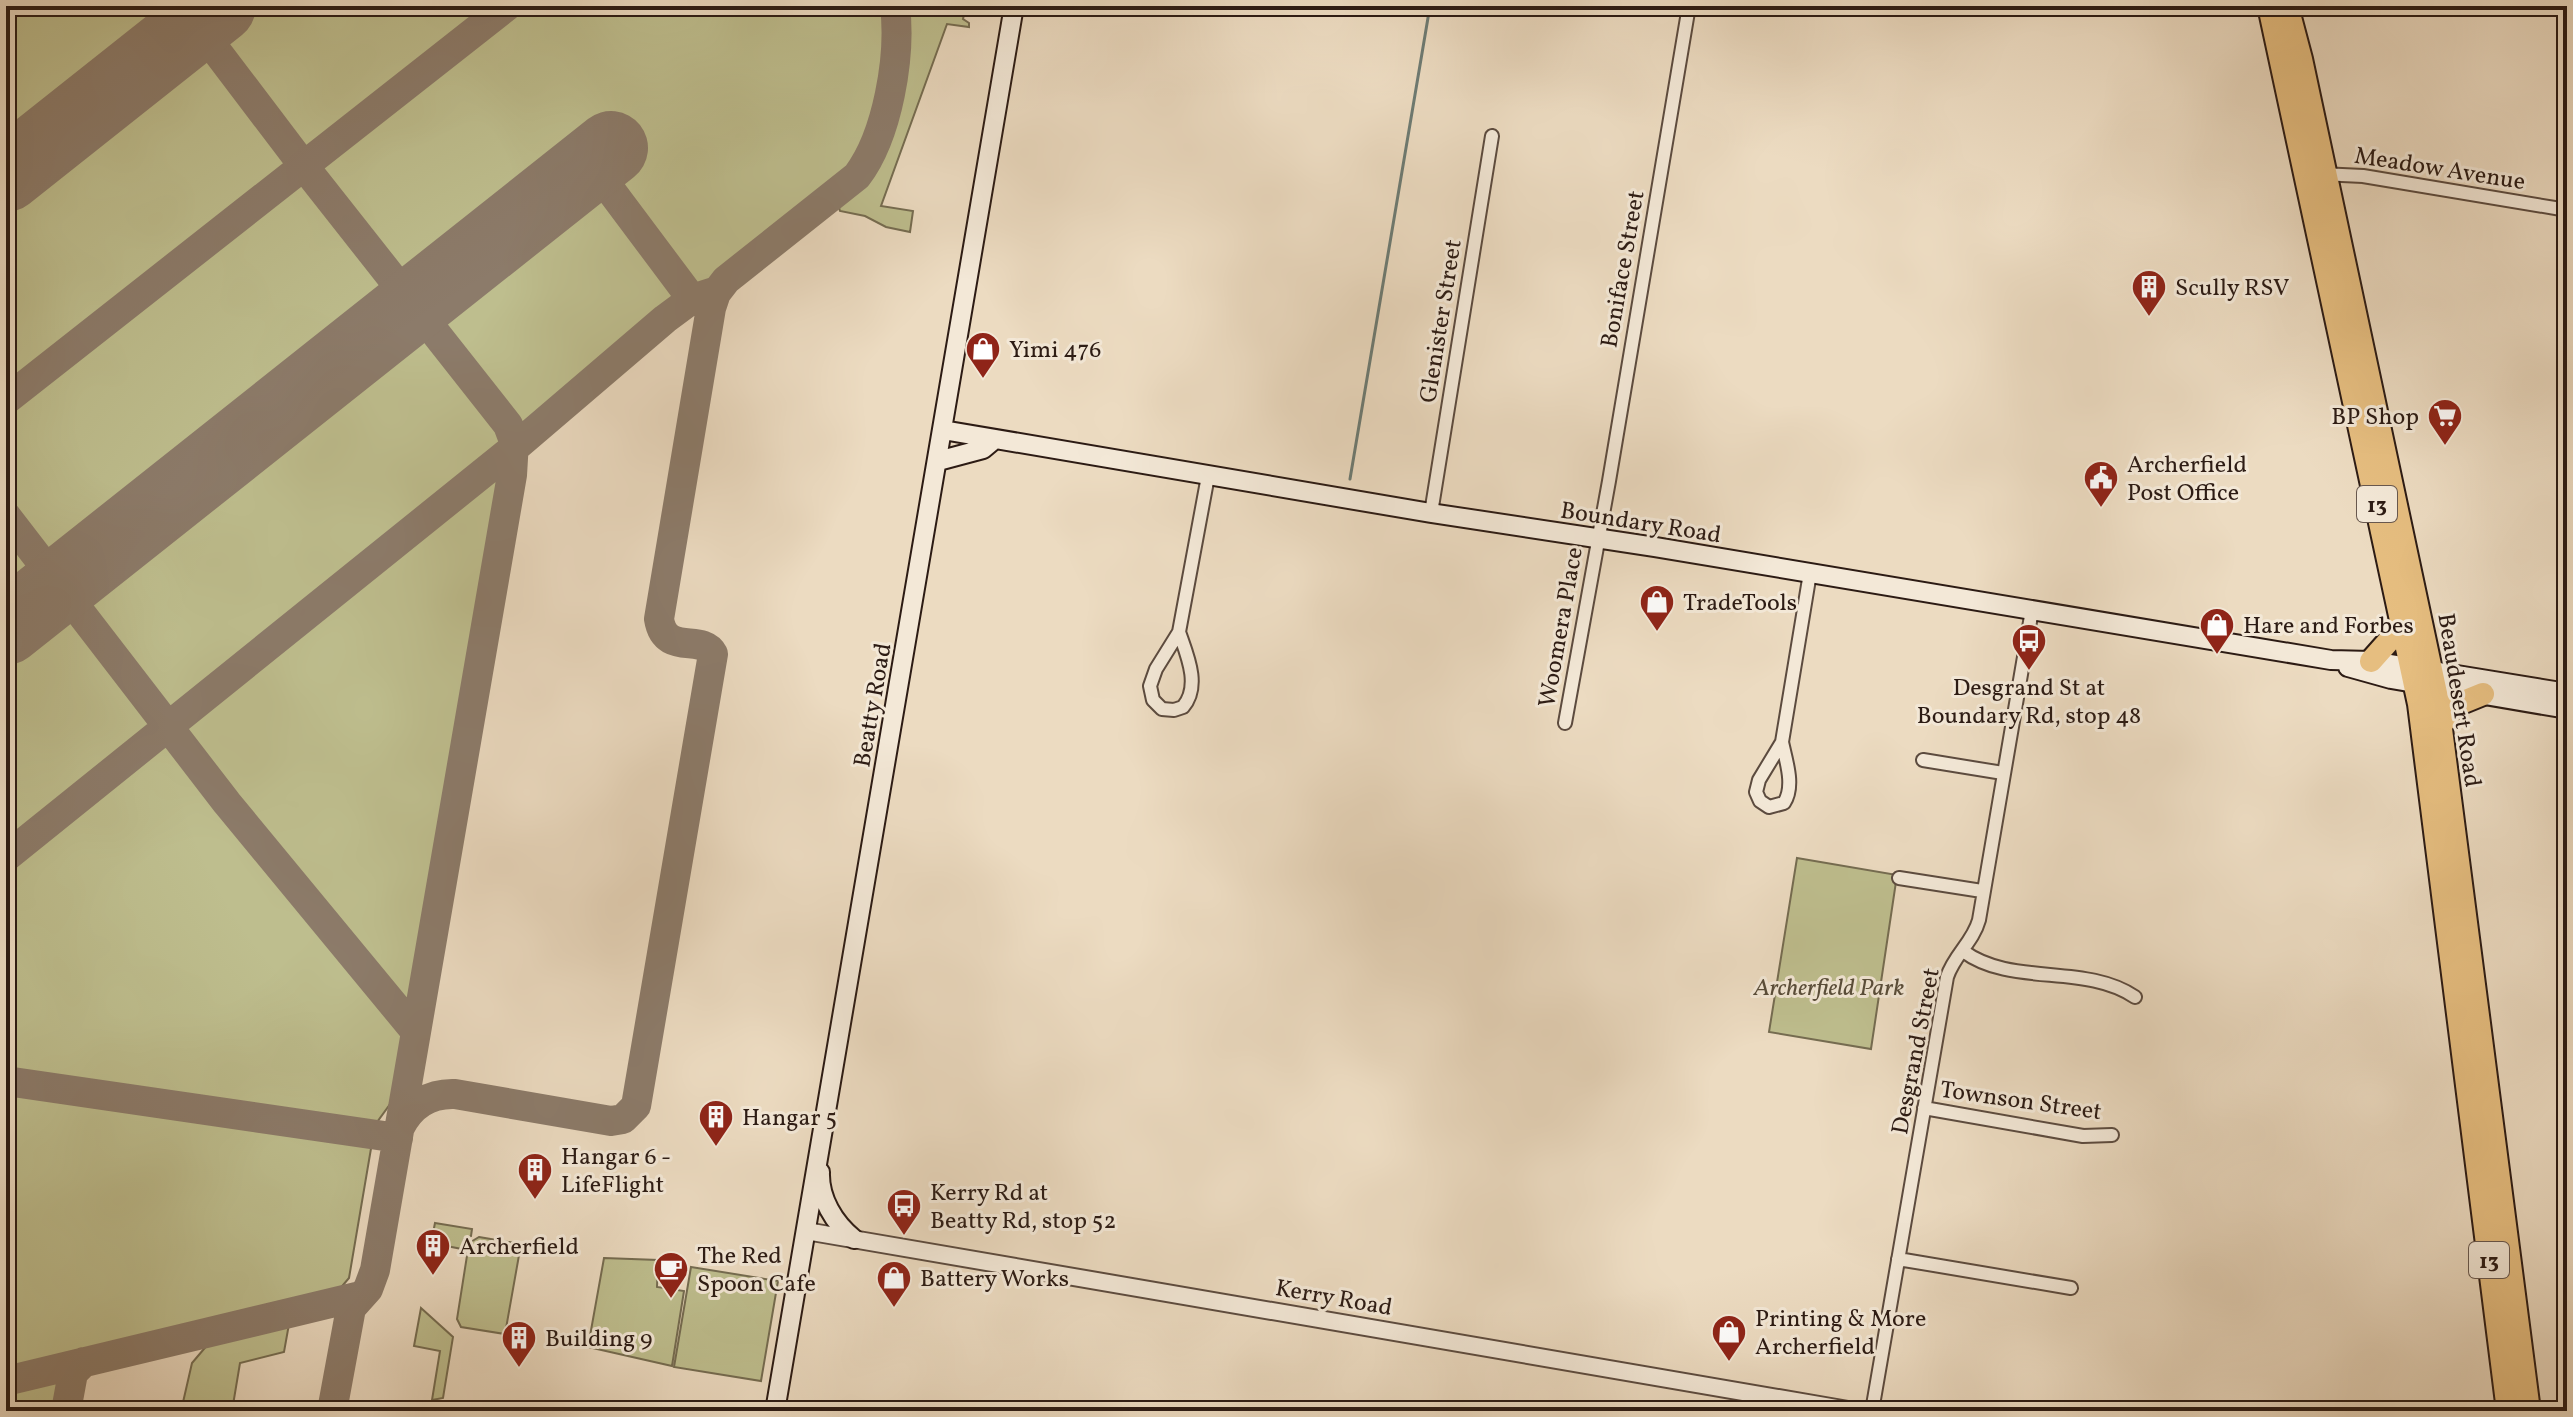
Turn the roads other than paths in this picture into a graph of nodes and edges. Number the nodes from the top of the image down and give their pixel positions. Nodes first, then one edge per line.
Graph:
1 (1014, 6) edge
2 (1689, 6) edge
3 (2269, 6) edge
4 (2287, 6) edge
5 (1492, 136) dead end
6 (2316, 175) junction
7 (2567, 210) edge
8 (943, 430) junction
9 (995, 439) junction
10 (938, 461) junction
11 (1208, 476) junction
12 (1431, 513) junction
13 (1598, 539) junction
14 (1810, 573) junction
15 (2032, 610) junction
16 (2403, 625) junction
17 (1179, 632) junction
18 (2331, 660) junction
19 (2371, 661) junction
20 (2424, 677) junction
21 (2567, 693) edge
22 (2483, 694) junction
23 (2567, 709) edge
24 (1565, 723) dead end
25 (2442, 724) junction
26 (1782, 742) junction
27 (1923, 760) dead end
28 (2003, 773) junction
29 (1899, 878) dead end
30 (1982, 891) junction
31 (1963, 951) junction
32 (2135, 997) dead end
33 (1924, 1108) junction
34 (822, 1133) junction
35 (2112, 1135) dead end
36 (806, 1231) junction
37 (854, 1239) junction
38 (1898, 1259) junction
39 (2071, 1288) dead end
40 (775, 1411) edge
41 (1854, 1411) edge
42 (1872, 1411) edge
43 (2508, 1411) edge
44 (2529, 1411) edge

1 - 8 main road, Beatty Road
2 - 13 street, Boniface Street
3 - 6 highway, Beaudesert Road / 13
4 - 6 highway, Beaudesert Road / 13
5 - 12 street, Glenister Street
6 - 7 street, Meadow Avenue
6 - 16 highway, Beaudesert Road / 13
6 - 20 highway, Beaudesert Road / 13
8 - 9 main road, Boundary Road
8 - 10 main road, Beatty Road
9 - 10 main road
9 - 11 main road, Boundary Road
10 - 34 main road, Beatty Road
11 - 12 main road, Boundary Road
11 - 17 street
12 - 13 main road, Boundary Road
13 - 14 main road, Boundary Road
13 - 24 street, Woomera Place
14 - 15 main road, Boundary Road
14 - 26 street
15 - 18 main road, Boundary Road
15 - 28 street, Desgrand Street
16 - 19 highway
16 - 20 highway, Beaudesert Road / 13
17 - 17 street
18 - 19 main road, Boundary Road
18 - 20 main road, Boundary Road
19 - 20 main road, Boundary Road
20 - 21 main road, Boundary Road
20 - 22 main road, Boundary Road
20 - 25 highway, Beaudesert Road / 13
20 - 43 highway, Beaudesert Road / 13
22 - 23 main road, Boundary Road
22 - 25 highway
25 - 44 highway, Beaudesert Road / 13
26 - 26 street
27 - 28 street
28 - 30 street, Desgrand Street
29 - 30 street
30 - 31 street, Desgrand Street
31 - 32 street
31 - 33 street, Desgrand Street
33 - 35 street, Townson Street
33 - 38 street, Desgrand Street
34 - 36 main road, Beatty Road
34 - 37 main road
36 - 37 street, Kerry Road
36 - 40 main road, Beatty Road
37 - 41 street, Kerry Road
38 - 39 street
38 - 42 street, Desgrand Street

